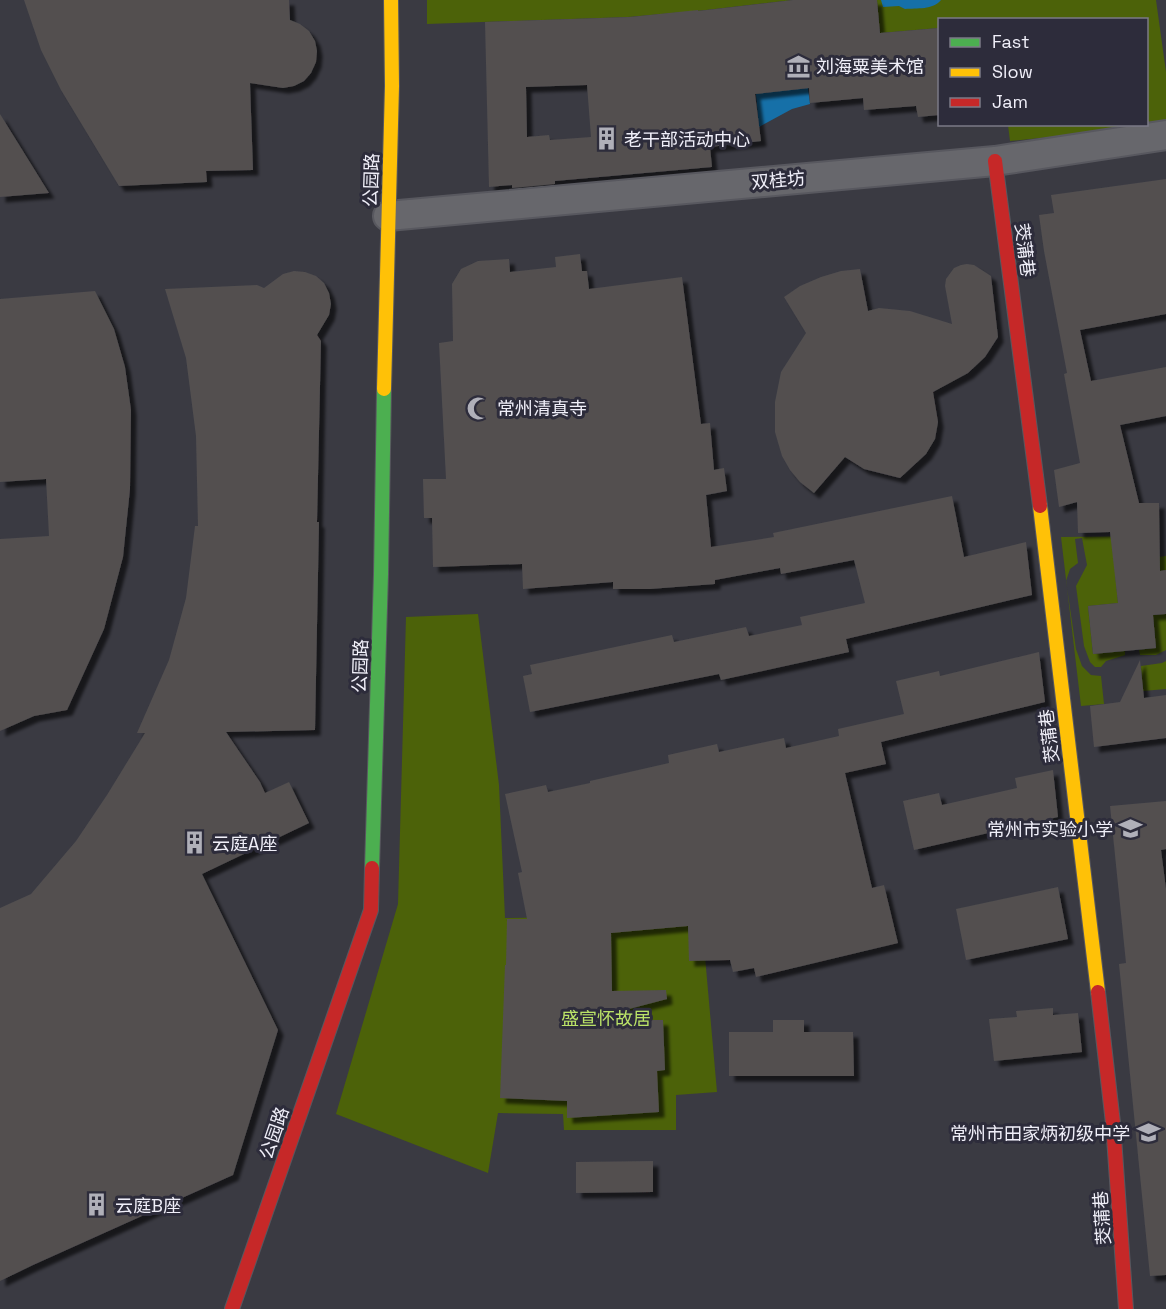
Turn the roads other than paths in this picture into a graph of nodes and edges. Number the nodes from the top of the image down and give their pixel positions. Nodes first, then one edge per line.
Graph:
1 (391, 0) edge
2 (1166, 135) edge
3 (995, 161) junction
4 (388, 216) junction
5 (232, 1309) edge
6 (1126, 1309) edge

1 - 4 street, 公园路
2 - 3 street, 双桂坊
3 - 4 street, 双桂坊
3 - 6 street, 茭蒲巷
4 - 5 street, 公园路

